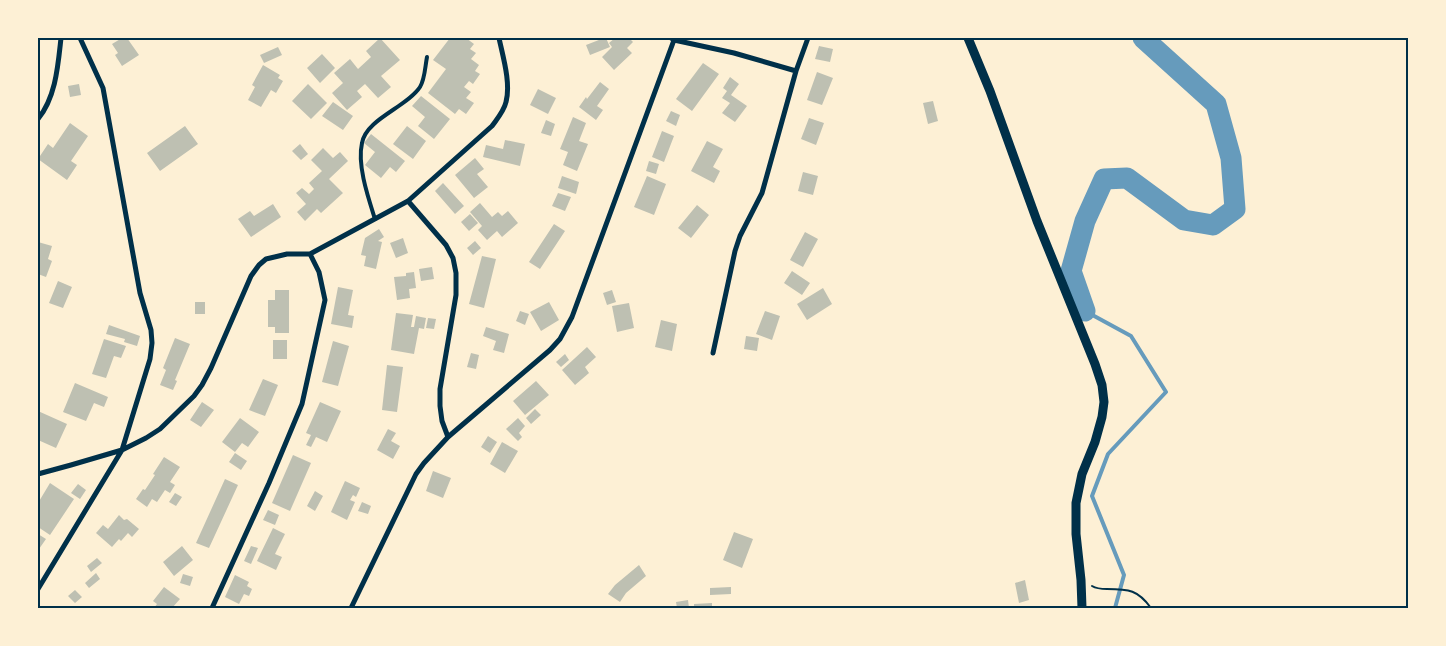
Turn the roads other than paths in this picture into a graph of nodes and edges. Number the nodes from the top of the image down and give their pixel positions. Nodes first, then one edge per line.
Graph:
1 (61, 38) edge
2 (80, 38) edge
3 (499, 38) edge
4 (808, 38) edge
5 (968, 38) edge
6 (673, 39) edge
7 (427, 57) dead end
8 (796, 71) junction
9 (38, 119) edge
10 (408, 201) junction
11 (375, 219) junction
12 (310, 254) junction
13 (713, 353) dead end
14 (448, 437) junction
15 (122, 450) junction
16 (38, 474) edge
17 (38, 589) edge
18 (212, 608) edge
19 (351, 608) edge
20 (1082, 608) edge

1 - 9 street
2 - 15 street
3 - 10 street
4 - 8 street
5 - 20 street
6 - 8 street
6 - 14 street
7 - 11 lane
8 - 13 street
10 - 11 street
10 - 14 street
11 - 12 street
12 - 15 street
12 - 18 street
14 - 19 street
15 - 16 street
15 - 17 street

